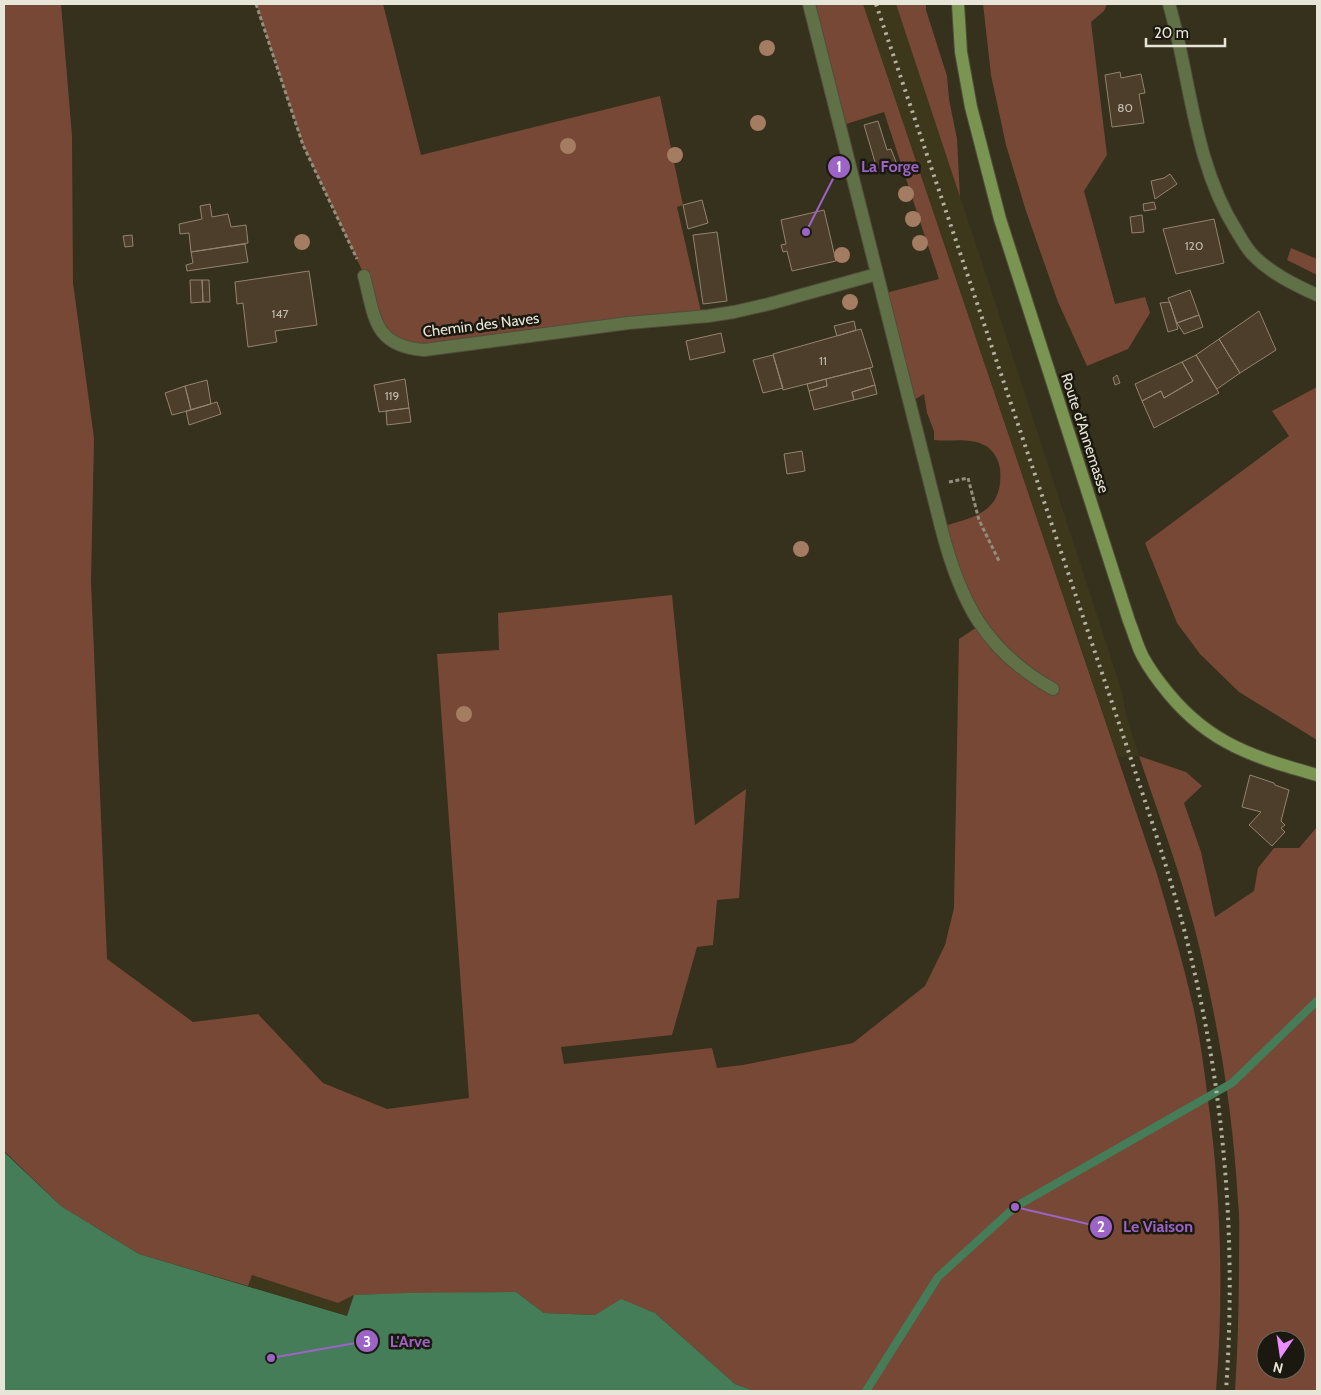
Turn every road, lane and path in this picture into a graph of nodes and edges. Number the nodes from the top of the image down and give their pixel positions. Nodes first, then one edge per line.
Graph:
1 (256, 4) edge
2 (809, 4) edge
3 (958, 4) edge
4 (1169, 4) edge
5 (877, 274) junction
6 (364, 276) joint
7 (1317, 295) edge
8 (931, 486) junction
9 (999, 561) dead end
10 (1053, 689) dead end
11 (1317, 775) edge

1 - 6 path
2 - 5 street
3 - 11 main road, Route d'Annemasse
4 - 7 street
5 - 6 street, Chemin des Naves
5 - 8 street
8 - 9 path
8 - 10 street

